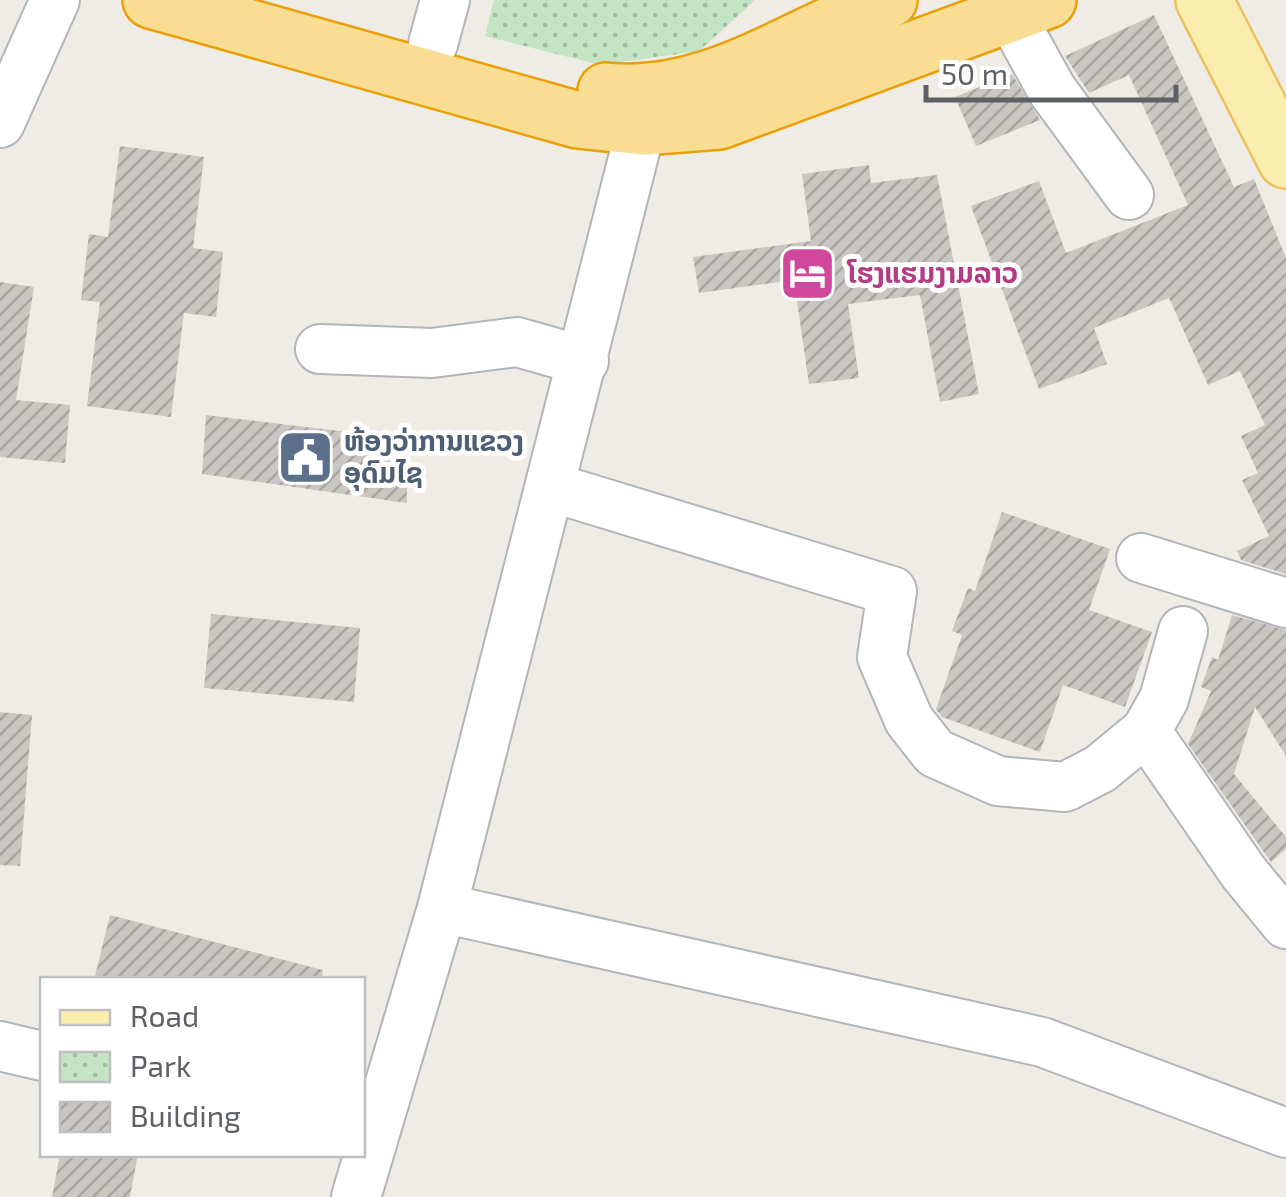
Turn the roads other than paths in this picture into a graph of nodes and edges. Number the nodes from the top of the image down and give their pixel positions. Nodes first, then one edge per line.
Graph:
1 (55, 0) edge
2 (151, 0) edge
3 (293, 0) edge
4 (1204, 0) edge
5 (880, 2) edge
6 (1029, 7) edge
7 (439, 22) edge
8 (1272, 99) edge
9 (646, 110) junction
10 (0, 123) edge
11 (1286, 160) edge
12 (1129, 195) dead end
13 (320, 349) dead end
14 (584, 361) junction
15 (552, 487) junction
16 (1141, 558) dead end
17 (1286, 603) edge
18 (1183, 631) dead end
19 (1146, 731) junction
20 (442, 908) junction
21 (1286, 924) edge
22 (0, 1046) edge
23 (40, 1056) edge
24 (370, 1133) edge
25 (1286, 1133) edge
26 (365, 1157) edge
27 (356, 1197) edge

1 - 10 street
2 - 9 highway
3 - 7 highway
4 - 8 main road
5 - 9 highway
6 - 9 highway
6 - 12 street
7 - 9 highway
8 - 11 main road
9 - 14 street
13 - 14 street
14 - 15 street
15 - 19 street
15 - 20 street
16 - 17 street
18 - 19 street
19 - 21 street
20 - 24 street
20 - 25 street
22 - 23 street
26 - 27 street

